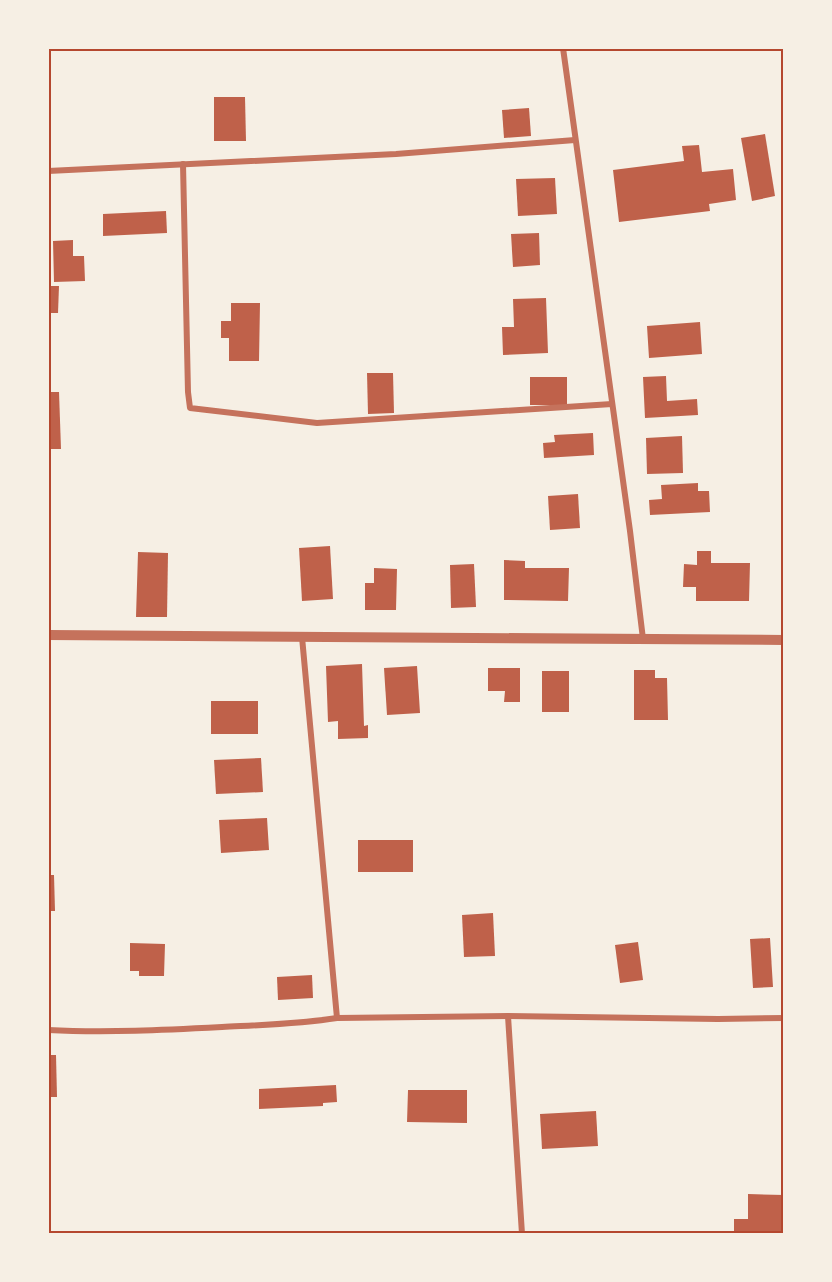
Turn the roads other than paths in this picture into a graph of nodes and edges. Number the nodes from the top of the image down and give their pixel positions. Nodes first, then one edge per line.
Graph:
1 (563, 48) edge
2 (575, 140) junction
3 (183, 164) junction
4 (48, 171) edge
5 (612, 404) junction
6 (48, 635) edge
7 (302, 637) junction
8 (643, 640) junction
9 (784, 640) edge
10 (508, 1016) junction
11 (337, 1018) junction
12 (784, 1018) edge
13 (48, 1030) edge
14 (522, 1234) edge

1 - 2 street
2 - 3 street
2 - 5 street
3 - 4 street
3 - 5 street
5 - 8 street
6 - 7 street
7 - 8 street
7 - 11 street
8 - 9 street
10 - 11 street
10 - 12 street
10 - 14 street
11 - 13 street

